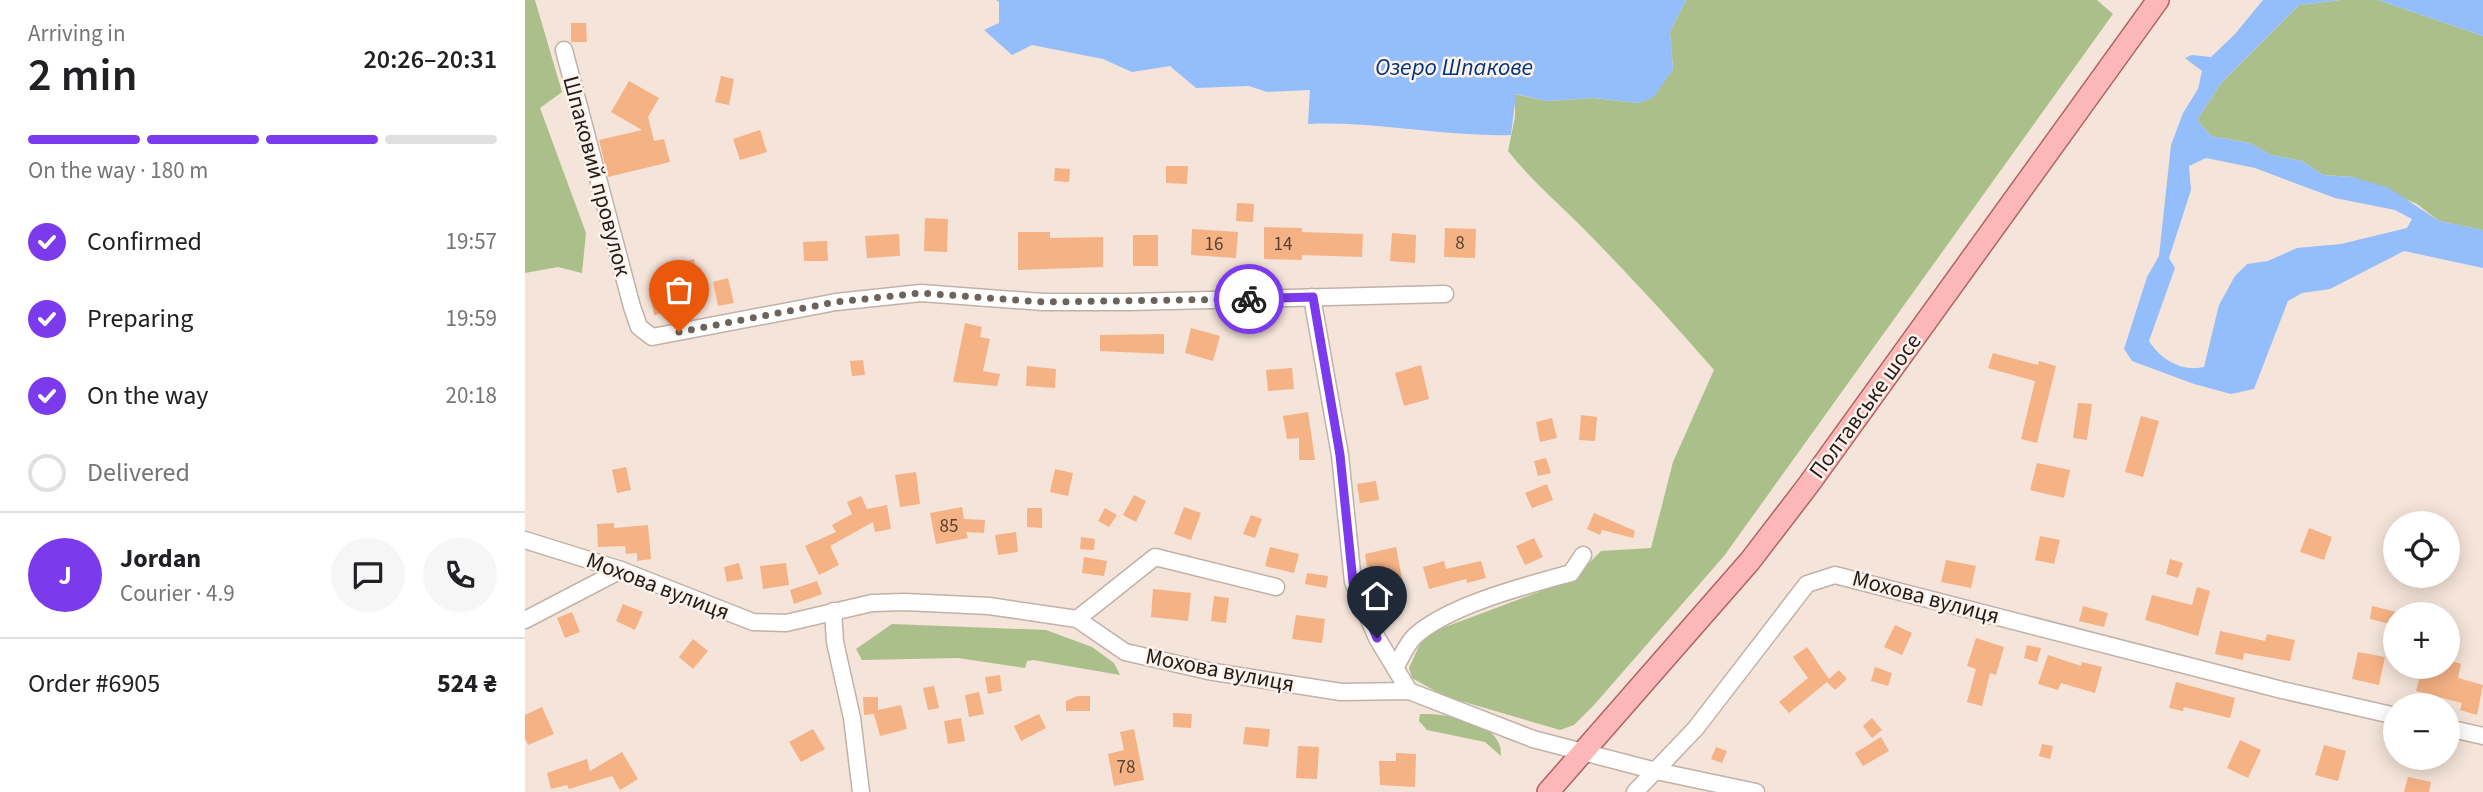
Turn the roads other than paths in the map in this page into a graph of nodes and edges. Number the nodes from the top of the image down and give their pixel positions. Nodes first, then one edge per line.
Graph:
1 (2158, 0) edge
2 (564, 50) dead end
3 (1445, 294) dead end
4 (1313, 297) junction
5 (525, 540) edge
6 (1583, 555) dead end
7 (621, 570) junction
8 (1276, 587) dead end
9 (833, 611) junction
10 (1077, 619) junction
11 (525, 620) edge
12 (1395, 668) junction
13 (1409, 691) junction
14 (2383, 713) edge
15 (2460, 731) edge
16 (2483, 736) edge
17 (1586, 750) junction
18 (1656, 771) junction
19 (861, 792) edge
20 (1548, 792) edge
21 (1635, 792) edge
22 (1756, 792) edge

1 - 17 main road, Полтавське шосе
2 - 4 street, Шпаковий провулок
3 - 4 street, Шпаковий провулок
4 - 12 street
5 - 7 street, Мохова вулиця
6 - 12 street
7 - 9 street, Мохова вулиця
7 - 11 street
8 - 10 street
9 - 10 street, Мохова вулиця
9 - 19 street
10 - 13 street, Мохова вулиця
12 - 13 street
13 - 17 street, Мохова вулиця
14 - 18 street, Мохова вулиця
15 - 16 street
17 - 18 street, Мохова вулиця
17 - 20 main road, Полтавське шосе
18 - 21 street
18 - 22 street, Мохова вулиця

